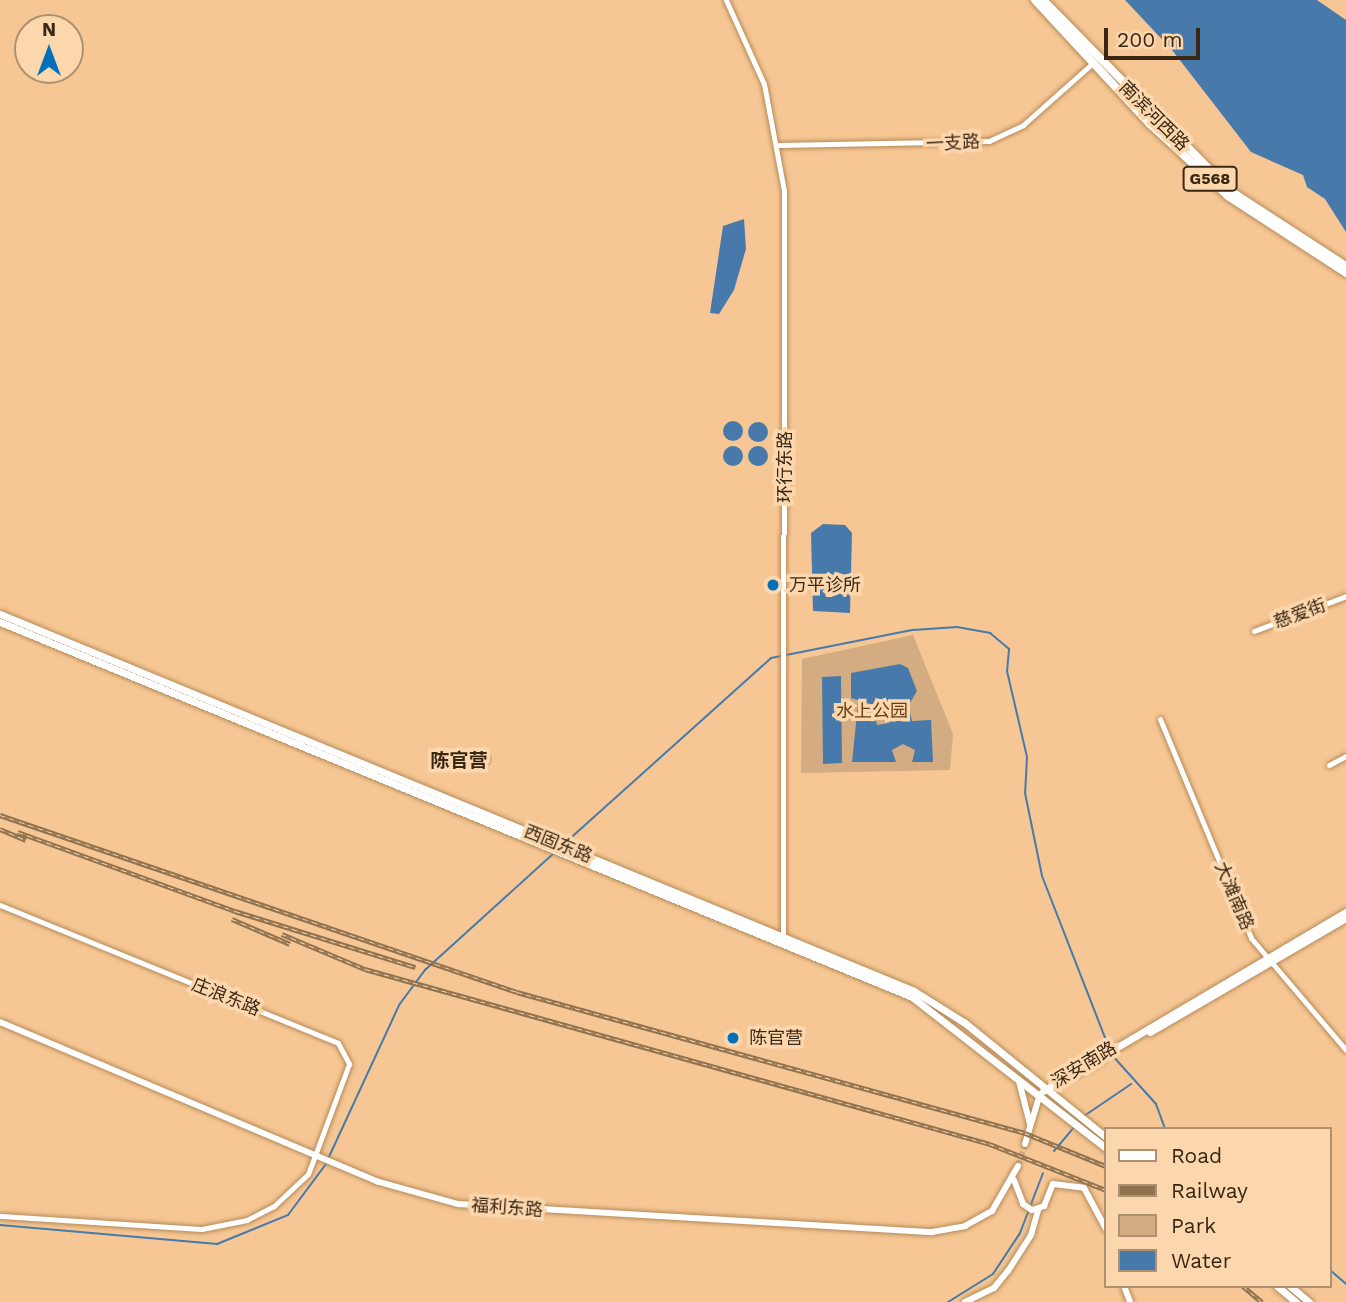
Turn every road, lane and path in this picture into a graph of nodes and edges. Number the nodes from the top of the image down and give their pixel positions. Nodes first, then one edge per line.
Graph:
1 (726, 0) edge
2 (1035, 0) edge
3 (1043, 0) edge
4 (1094, 59) junction
5 (779, 144) junction
6 (1346, 266) edge
7 (1346, 272) edge
8 (1346, 596) edge
9 (0, 614) edge
10 (0, 622) edge
11 (1254, 631) dead end
12 (33, 632) junction
13 (1160, 719) dead end
14 (1346, 755) edge
15 (1329, 765) dead end
16 (0, 905) edge
17 (1346, 912) edge
18 (1346, 918) edge
19 (782, 940) junction
20 (1266, 961) junction
21 (0, 1022) edge
22 (1346, 1050) edge
23 (1019, 1082) junction
24 (1043, 1091) junction
25 (1063, 1110) junction
26 (1034, 1114) junction
27 (1030, 1124) junction
28 (1085, 1125) junction
29 (1104, 1137) edge
30 (1025, 1144) tunnel mouth
31 (1104, 1146) edge
32 (319, 1156) junction
33 (1018, 1166) tunnel mouth
34 (1014, 1180) junction
35 (1035, 1210) junction
36 (0, 1216) edge
37 (1104, 1225) edge
38 (1279, 1288) edge
39 (1292, 1288) edge
40 (965, 1302) edge
41 (1296, 1302) edge
42 (1309, 1302) edge

1 - 5 street, 环行东路
2 - 4 highway, 南滨河西路 / G568
3 - 4 highway, 南滨河西路 / G568
4 - 5 street, 一支路
4 - 6 highway, 南滨河西路 / G568
4 - 7 highway, 南滨河西路 / G568
5 - 19 street, 环行东路
8 - 11 street, 慈爱街
9 - 12 main road, 西固东路
10 - 12 main road, 西固东路
12 - 19 main road, 西固东路
13 - 20 street, 大滩南路
14 - 15 street
16 - 32 street, 庄浪东路
17 - 20 main road, 深安南路
18 - 20 main road, 深安南路
19 - 23 main road, 西固东路
19 - 24 main road, 西固东路
20 - 22 street, 大滩南路
20 - 24 main road, 深安南路
21 - 32 main road, 福利东路
23 - 24 main road, 西固东路
23 - 27 main road
24 - 25 main road, 西固东路
24 - 25 main road, 西固东路
24 - 26 main road
25 - 26 main road
25 - 28 main road, 西固东路
26 - 27 main road
27 - 30 main road
28 - 29 main road
28 - 31 main road
32 - 34 main road, 福利东路
32 - 36 street
33 - 34 main road, 福利东路
34 - 35 main road
35 - 37 main road
35 - 40 main road
38 - 41 main road
39 - 42 main road

